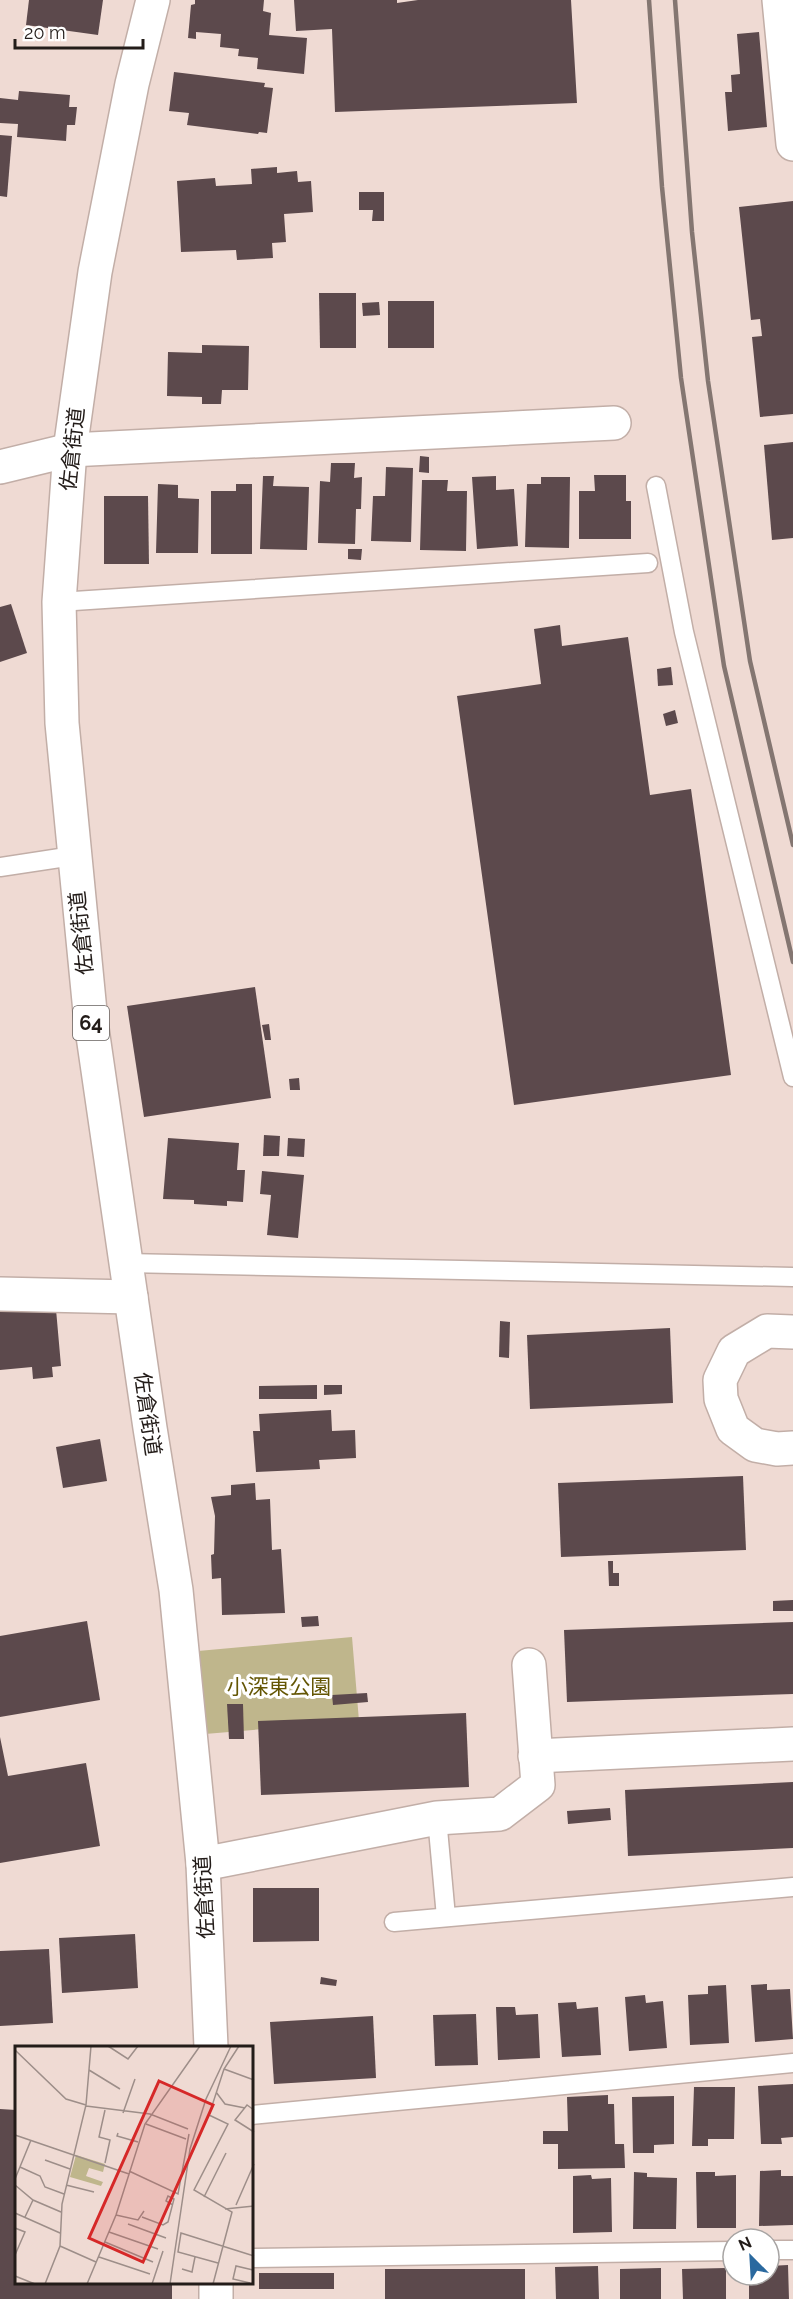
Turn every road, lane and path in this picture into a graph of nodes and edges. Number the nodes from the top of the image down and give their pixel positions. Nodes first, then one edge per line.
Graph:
1 (153, 0) edge
2 (779, 0) edge
3 (793, 144) edge
4 (614, 423) dead end
5 (70, 450) junction
6 (0, 466) edge
7 (656, 486) dead end
8 (648, 563) dead end
9 (59, 602) junction
10 (73, 856) junction
11 (0, 867) edge
12 (793, 1077) edge
13 (126, 1263) junction
14 (793, 1277) edge
15 (0, 1294) edge
16 (131, 1297) junction
17 (793, 1332) edge
18 (793, 1448) edge
19 (529, 1665) dead end
20 (793, 1744) edge
21 (536, 1755) junction
22 (437, 1818) junction
23 (203, 1864) junction
24 (793, 1887) edge
25 (446, 1917) junction
26 (394, 1922) dead end
27 (211, 2046) edge
28 (793, 2063) edge
29 (254, 2115) edge
30 (721, 2251) edge
31 (254, 2258) edge

1 - 5 main road, 佐倉街道 / 64
2 - 3 main road
4 - 5 main road
5 - 6 main road
5 - 9 main road, 佐倉街道 / 64
7 - 12 lane
8 - 9 lane
9 - 10 main road, 佐倉街道 / 64
10 - 11 lane
10 - 13 main road, 佐倉街道 / 64
13 - 14 lane
13 - 16 main road, 佐倉街道 / 64
15 - 16 main road
16 - 23 main road, 佐倉街道 / 64
17 - 18 main road
19 - 21 main road
20 - 21 main road
21 - 22 main road
22 - 23 main road
22 - 25 lane
23 - 27 main road, 佐倉街道 / 64
24 - 25 lane
25 - 26 lane
28 - 29 lane
30 - 31 lane

